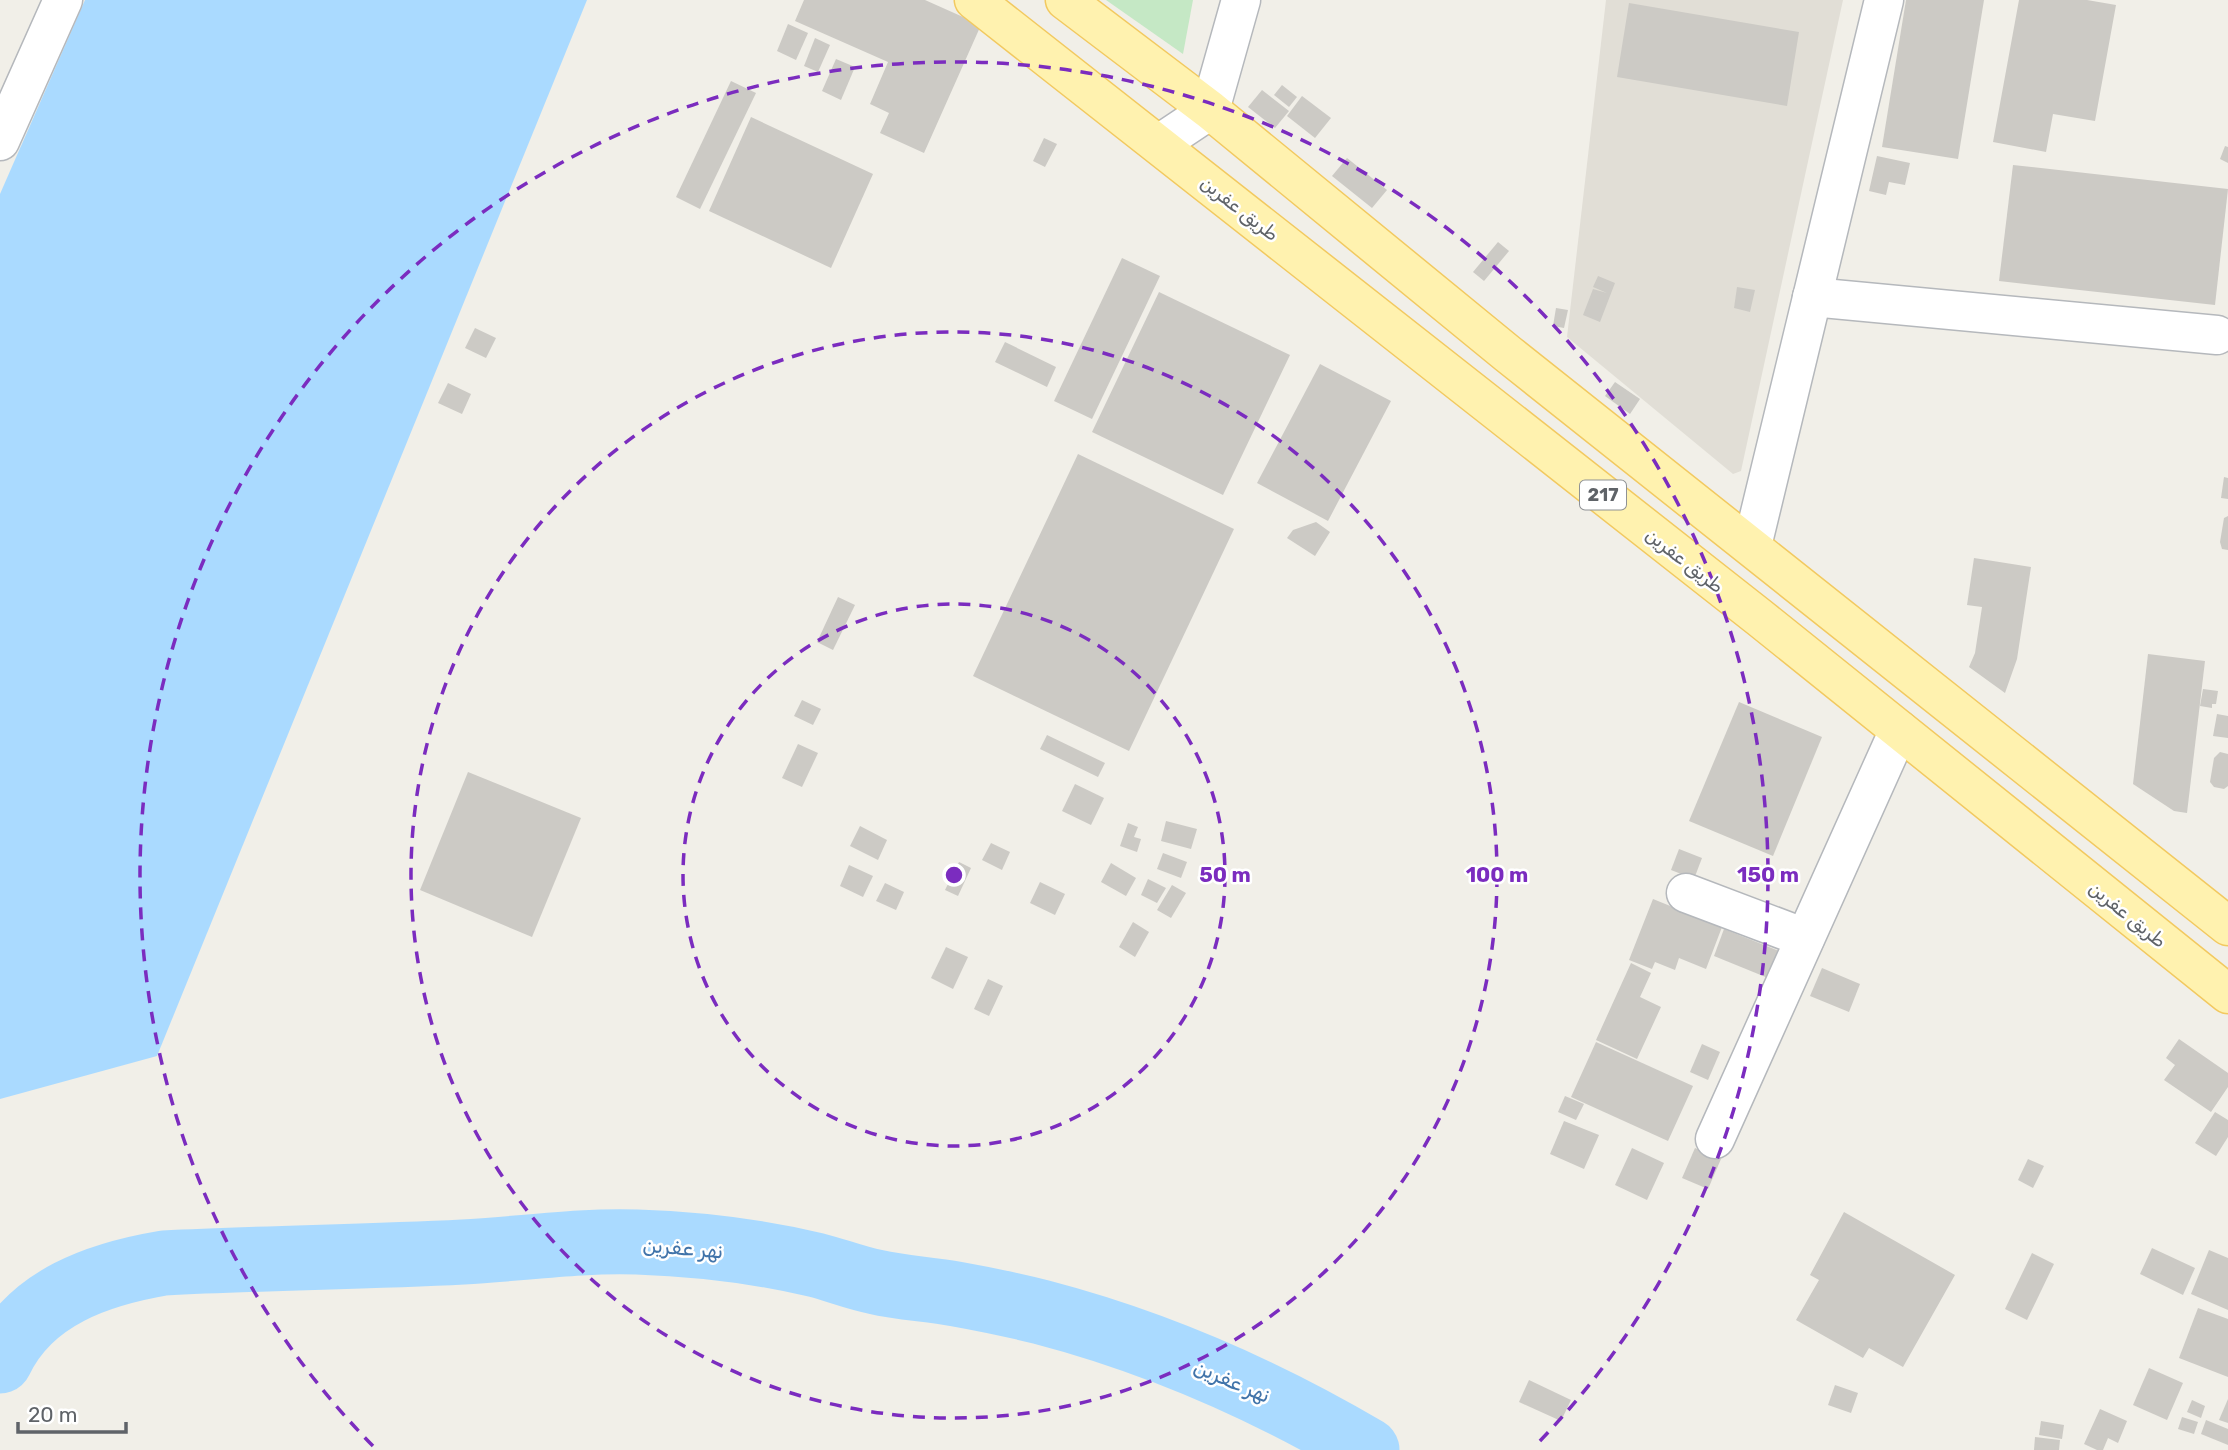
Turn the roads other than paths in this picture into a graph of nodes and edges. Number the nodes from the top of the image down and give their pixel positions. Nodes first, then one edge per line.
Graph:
1 (63, 0) edge
2 (974, 0) edge
3 (1065, 0) edge
4 (1241, 0) edge
5 (1884, 0) edge
6 (1210, 110) junction
7 (0, 141) edge
8 (1159, 144) junction
9 (1812, 297) junction
10 (2217, 335) dead end
11 (1752, 547) junction
12 (1899, 730) junction
13 (1686, 892) dead end
14 (2228, 926) edge
15 (1805, 938) junction
16 (2228, 993) edge
17 (1715, 1139) dead end

1 - 7 street
2 - 8 main road, طريق عفرين / 217
3 - 6 main road, 217
4 - 6 street
5 - 9 street
6 - 8 street
6 - 11 main road, 217
8 - 12 main road, طريق عفرين / 217
9 - 10 street
9 - 11 street
11 - 14 main road, 217
12 - 15 street
12 - 16 main road, طريق عفرين / 217
13 - 15 street
15 - 17 street

